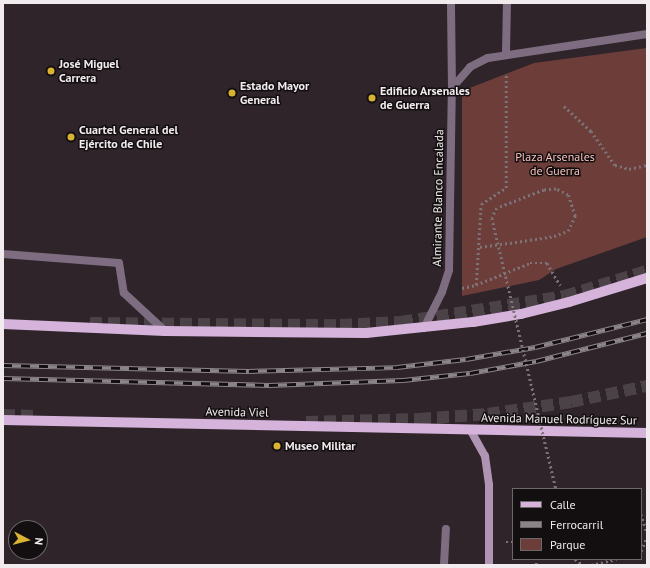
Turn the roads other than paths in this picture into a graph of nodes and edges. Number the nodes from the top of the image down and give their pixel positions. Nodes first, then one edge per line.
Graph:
1 (451, 3) edge
2 (507, 3) edge
3 (647, 34) edge
4 (506, 53) junction
5 (452, 88) junction
6 (3, 254) edge
7 (647, 278) edge
8 (3, 324) edge
9 (424, 328) junction
10 (165, 331) junction
11 (3, 420) edge
12 (471, 431) junction
13 (647, 433) edge
14 (446, 529) dead end
15 (444, 565) edge
16 (489, 565) edge

1 - 5 street, Almirante Blanco Encalada
2 - 4 street
3 - 4 street
4 - 5 street
5 - 9 street, Almirante Blanco Encalada
6 - 10 street
7 - 9 main road
8 - 10 main road
9 - 10 main road
11 - 12 main road, Avenida Viel
12 - 13 main road, Avenida Manuel Rodríguez Sur
12 - 16 street
14 - 15 street

